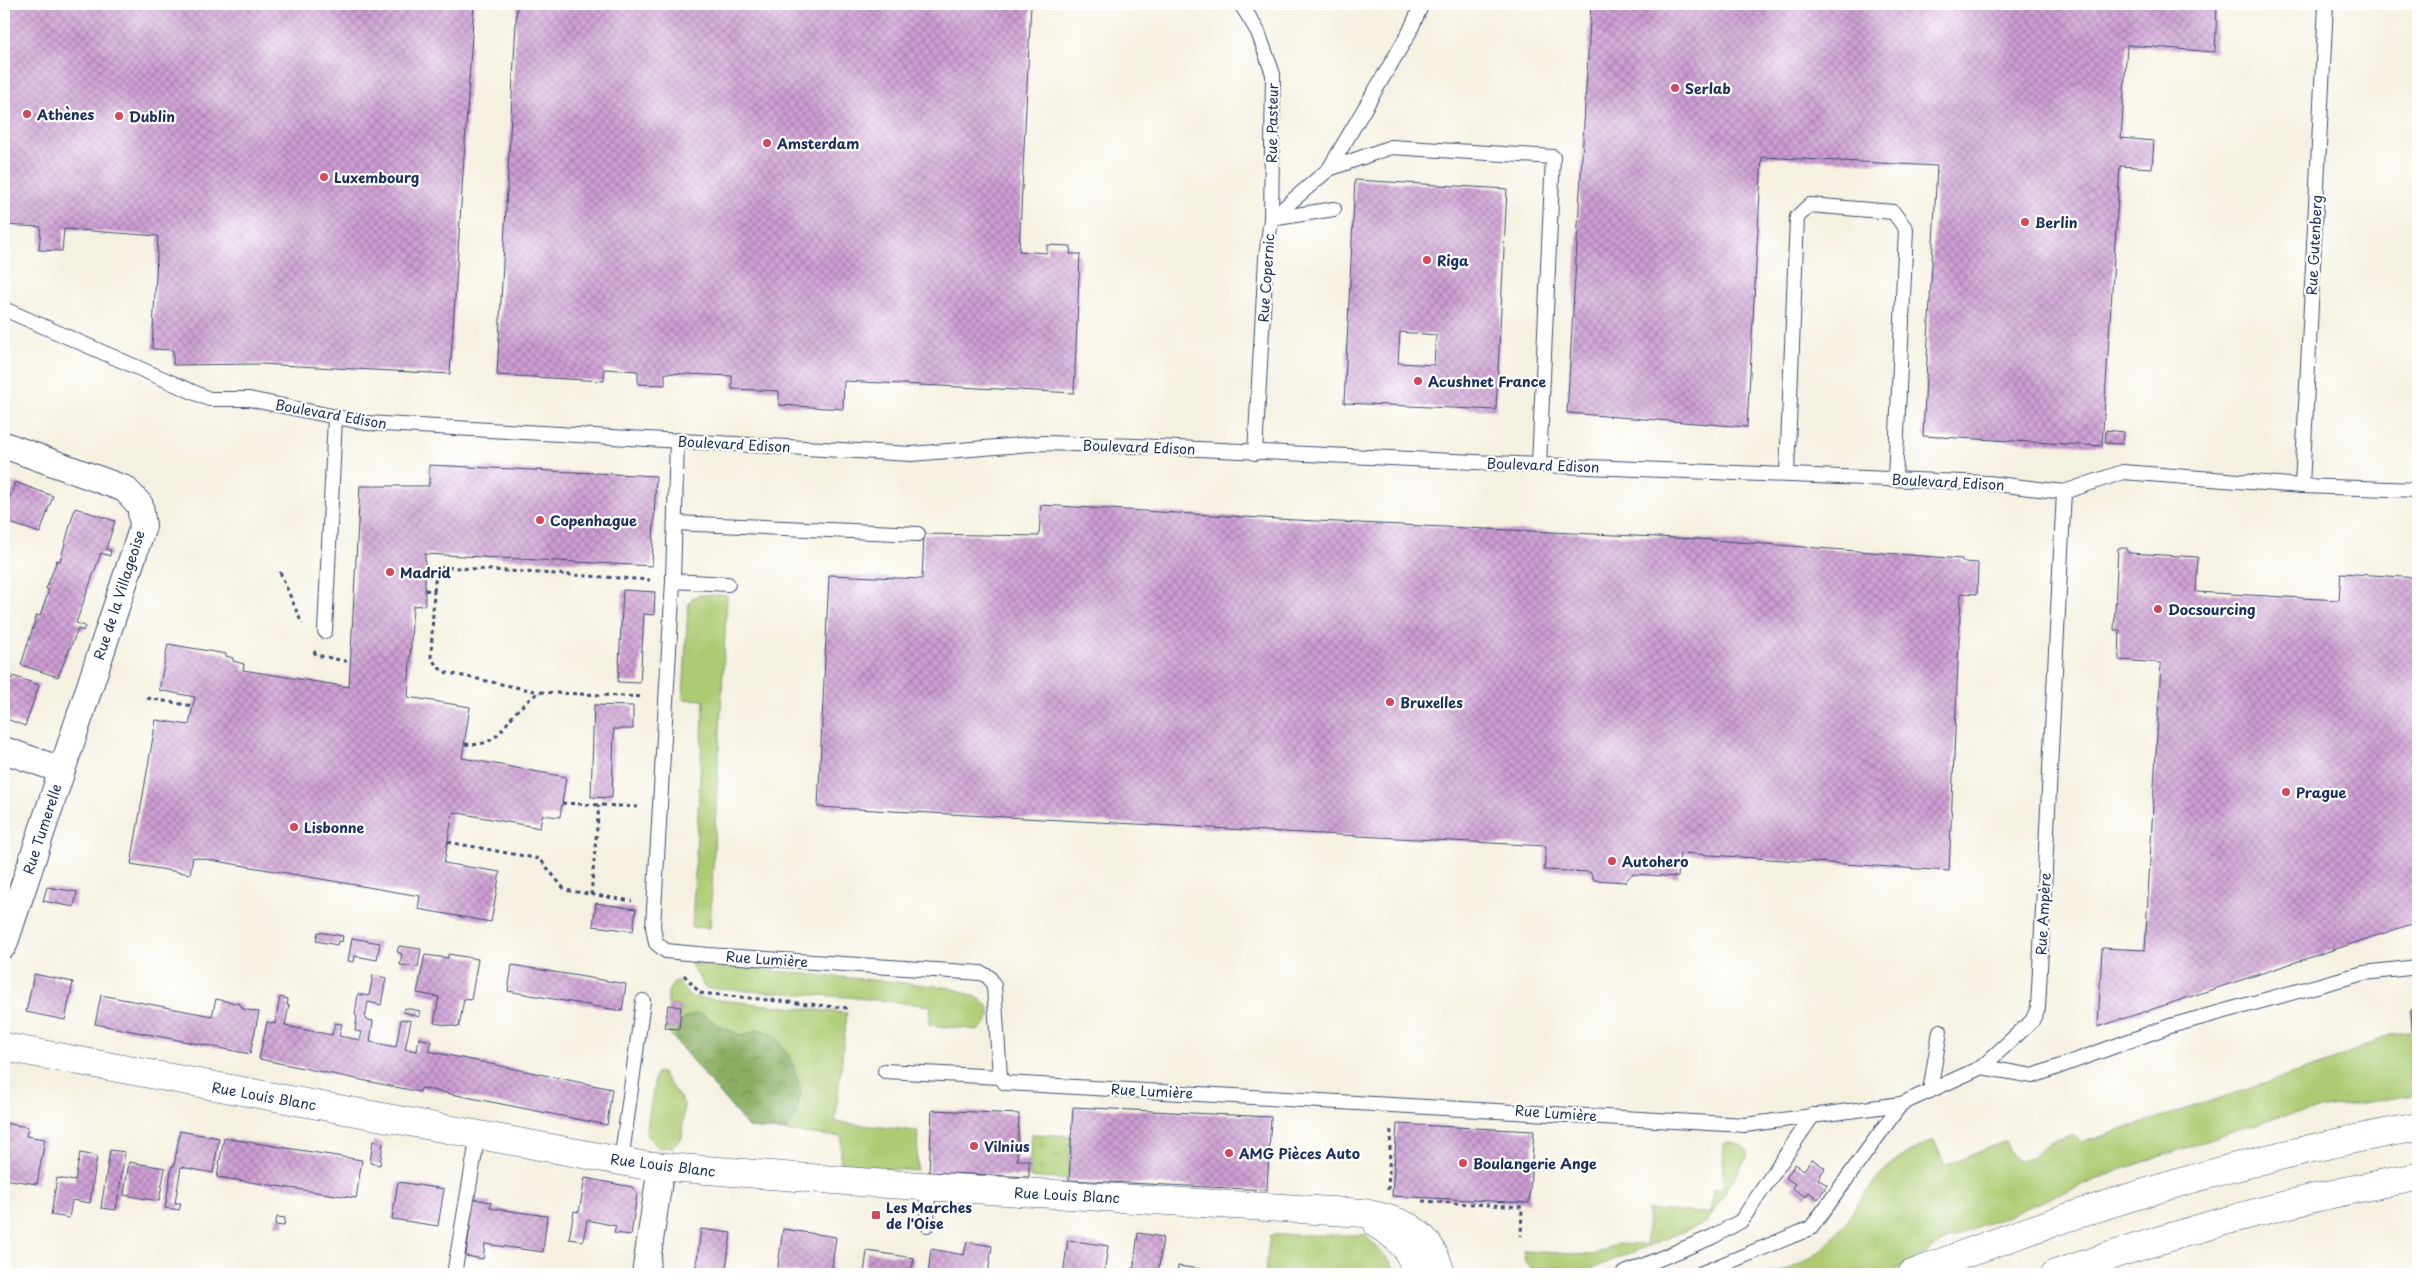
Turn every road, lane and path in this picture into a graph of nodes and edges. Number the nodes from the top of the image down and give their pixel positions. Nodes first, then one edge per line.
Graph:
1 (1241, 4) edge
2 (1422, 4) edge
3 (2326, 4) edge
4 (1328, 169) junction
5 (1334, 209) dead end
6 (1271, 219) junction
7 (4, 309) edge
8 (335, 417) junction
9 (676, 440) junction
10 (4, 445) edge
11 (1256, 453) junction
12 (1539, 465) junction
13 (1787, 474) junction
14 (1896, 479) junction
15 (2302, 486) junction
16 (2418, 490) edge
17 (2064, 492) junction
18 (675, 523) junction
19 (918, 534) dead end
20 (673, 581) junction
21 (728, 584) dead end
22 (425, 590) dead end
23 (434, 591) junction
24 (325, 631) dead end
25 (539, 692) junction
26 (147, 698) dead end
27 (666, 698) junction
28 (193, 706) dead end
29 (465, 744) dead end
30 (4, 750) edge
31 (61, 770) junction
32 (562, 803) dead end
33 (599, 805) junction
34 (660, 808) junction
35 (448, 842) dead end
36 (591, 895) junction
37 (655, 905) junction
38 (4, 945) edge
39 (661, 947) junction
40 (2418, 967) edge
41 (643, 1001) dead end
42 (847, 1008) dead end
43 (1940, 1031) dead end
44 (4, 1048) edge
45 (1982, 1067) junction
46 (885, 1071) dead end
47 (1000, 1077) junction
48 (1930, 1091) junction
49 (1901, 1104) junction
50 (2418, 1114) edge
51 (1814, 1115) junction
52 (1391, 1124) dead end
53 (1745, 1125) joint
54 (2418, 1127) edge
55 (478, 1135) junction
56 (2313, 1147) junction
57 (621, 1162) junction
58 (661, 1167) junction
59 (2418, 1177) edge
60 (928, 1187) junction
61 (1388, 1196) dead end
62 (1419, 1200) dead end
63 (1332, 1209) junction
64 (927, 1225) dead end
65 (1520, 1236) dead end
66 (454, 1274) edge
67 (645, 1274) edge
68 (1416, 1274) edge
69 (1441, 1274) edge
70 (1623, 1274) edge
71 (1700, 1274) edge
72 (1912, 1274) edge
73 (2055, 1274) edge

1 - 6 lane, Rue Pasteur
2 - 4 lane, Rue Copernic
3 - 15 lane, Rue Gutenberg
4 - 6 lane, Rue Copernic
4 - 12 lane
5 - 6 lane
6 - 11 lane, Rue Copernic
7 - 8 lane, Boulevard Edison
8 - 9 lane, Boulevard Edison
8 - 24 lane
9 - 11 lane, Boulevard Edison
9 - 18 lane
10 - 31 street, Rue de la Villageoise
11 - 12 lane, Boulevard Edison
12 - 13 lane, Boulevard Edison
13 - 14 lane, Boulevard Edison
13 - 14 lane
14 - 17 lane, Boulevard Edison
15 - 16 lane
15 - 17 lane
17 - 45 lane, Rue Ampère
18 - 19 lane
18 - 20 lane
20 - 21 lane
20 - 23 path
20 - 27 lane
22 - 23 path
23 - 25 path
25 - 27 path
25 - 29 path
26 - 28 path
27 - 34 lane
30 - 31 street, Rue Tumerelle
31 - 38 street, Rue Tumerelle
32 - 33 path
33 - 34 path
33 - 36 path
34 - 37 lane
35 - 36 path
36 - 37 path
37 - 39 lane
39 - 42 path
39 - 47 lane, Rue Lumière
40 - 45 lane
41 - 57 lane
43 - 48 lane
44 - 55 street, Rue Louis Blanc
45 - 48 lane, Rue Ampère
46 - 47 lane
47 - 53 lane, Rue Lumière
48 - 49 lane, Rue Ampère
49 - 51 lane, Rue Ampère
49 - 71 lane
50 - 56 street
51 - 53 lane, Rue Ampère
51 - 70 lane
52 - 61 path
54 - 56 street
55 - 57 street, Rue Louis Blanc
55 - 66 lane
56 - 72 street
57 - 58 street, Rue Louis Blanc
58 - 60 street, Rue Louis Blanc
58 - 67 street
59 - 73 street
60 - 63 street, Rue Louis Blanc
60 - 64 lane
62 - 65 path
63 - 68 street, Rue Louis Blanc
63 - 69 street, Rue Louis Blanc

